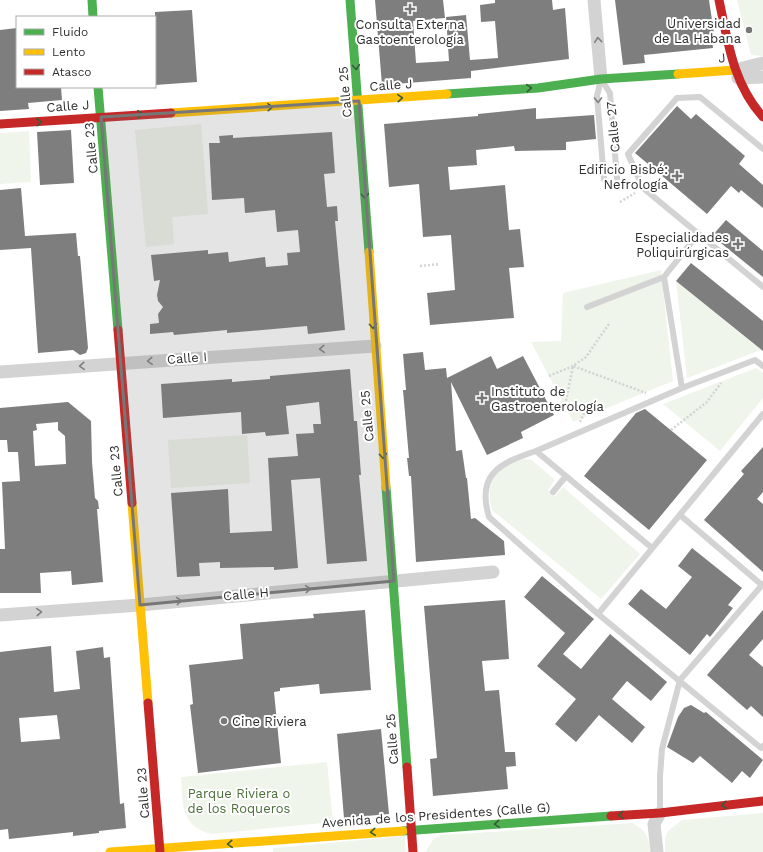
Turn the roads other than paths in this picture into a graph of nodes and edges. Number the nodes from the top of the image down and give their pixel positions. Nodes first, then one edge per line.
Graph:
1 (92, 0) edge
2 (350, 0) edge
3 (594, 0) edge
4 (718, 0) edge
5 (93, 16) edge
6 (763, 63) edge
7 (712, 72) junction
8 (737, 74) junction
9 (763, 77) edge
10 (601, 79) junction
11 (98, 88) edge
12 (748, 99) junction
13 (359, 101) junction
14 (101, 117) junction
15 (763, 117) edge
16 (0, 124) edge
17 (763, 149) edge
18 (617, 178) dead end
19 (604, 179) dead end
20 (698, 234) junction
21 (664, 277) junction
22 (763, 287) edge
23 (587, 307) dead end
24 (374, 346) junction
25 (121, 363) junction
26 (763, 366) edge
27 (0, 372) edge
28 (682, 388) junction
29 (763, 414) edge
30 (757, 421) junction
31 (763, 425) edge
32 (536, 451) junction
33 (566, 476) junction
34 (553, 492) dead end
35 (680, 515) junction
36 (652, 548) junction
37 (493, 572) dead end
38 (394, 581) junction
39 (763, 585) edge
40 (140, 605) junction
41 (598, 614) junction
42 (0, 615) edge
43 (680, 680) junction
44 (763, 746) edge
45 (763, 801) edge
46 (653, 817) junction
47 (412, 829) junction
48 (246, 842) junction
49 (160, 851) edge
50 (110, 852) edge
51 (247, 852) edge
52 (413, 852) edge
53 (657, 852) edge

1 - 5 main road
2 -> 13 main road, Calle 25
10 -> 3 street, Calle 27
4 - 8 main road
6 - 8 street
7 - 8 main road, J
7 - 10 main road, Calle J
7 - 12 main road
8 - 9 street
8 - 12 main road
13 -> 10 main road, Calle J
10 - 18 lane, Calle 27
10 -> 19 lane, Calle 27
11 - 14 main road, Calle 23
12 - 15 main road
14 -> 13 main road, Calle J
13 -> 24 main road, Calle 25
16 -> 14 main road, Calle J
14 - 25 main road, Calle 23
17 - 20 lane
20 - 21 lane
20 - 22 lane
21 - 23 lane
21 - 28 lane
24 -> 25 street, Calle I
24 -> 38 main road, Calle 25
25 -> 27 street, Calle I
25 - 40 main road, Calle 23
26 - 28 lane
28 - 32 lane
29 - 30 lane
30 - 31 lane
30 - 35 lane
32 - 33 lane
32 - 41 lane
33 - 34 lane
33 - 36 lane
35 - 36 lane
35 - 39 lane
36 - 41 lane
37 - 38 street, Calle H
40 -> 38 street, Calle H
38 - 47 main road, Calle 25
39 - 43 lane
42 -> 40 street, Calle H
40 - 49 main road, Calle 23
41 - 43 lane
43 - 44 lane
43 - 46 lane
45 -> 46 main road, Avenida de los Presidentes (Calle G)
46 -> 47 main road, Avenida de los Presidentes (Calle G)
46 - 53 street
47 -> 48 main road, Avenida de los Presidentes (Calle G)
47 - 52 main road, Calle 25
48 -> 49 main road, Avenida de los Presidentes (Calle G)
48 - 51 main road
49 - 50 main road, Avenida de los Presidentes (Calle G)

